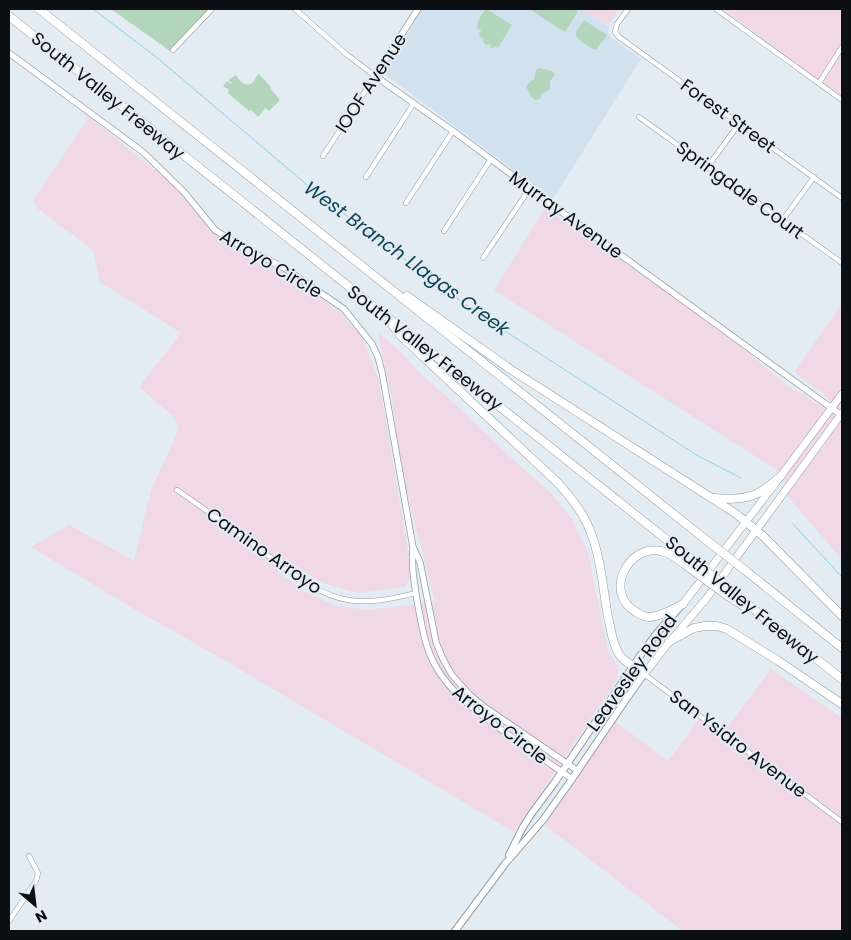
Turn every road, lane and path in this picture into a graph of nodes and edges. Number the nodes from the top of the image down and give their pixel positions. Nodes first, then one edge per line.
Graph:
1 (38, 9) edge
2 (212, 9) edge
3 (294, 9) edge
4 (418, 9) edge
5 (628, 9) edge
6 (716, 9) edge
7 (9, 16) edge
8 (842, 47) edge
9 (173, 50) dead end
10 (9, 53) edge
11 (375, 76) junction
12 (819, 84) junction
13 (842, 100) edge
14 (414, 103) junction
15 (639, 117) dead end
16 (739, 124) junction
17 (453, 131) junction
18 (323, 156) dead end
19 (491, 159) junction
20 (708, 166) junction
21 (366, 177) dead end
22 (814, 177) junction
23 (530, 188) junction
24 (842, 198) edge
25 (406, 203) dead end
26 (782, 221) junction
27 (444, 231) dead end
28 (323, 235) junction
29 (483, 258) dead end
30 (842, 263) edge
31 (386, 316) junction
32 (842, 394) edge
33 (832, 408) junction
34 (842, 414) edge
35 (781, 476) junction
36 (177, 490) dead end
37 (711, 497) junction
38 (746, 521) junction
39 (757, 530) junction
40 (413, 547) junction
41 (694, 566) junction
42 (416, 593) junction
43 (683, 604) junction
44 (842, 616) edge
45 (670, 641) junction
46 (842, 648) edge
47 (633, 666) junction
48 (644, 674) junction
49 (842, 679) edge
50 (842, 704) edge
51 (567, 764) junction
52 (578, 770) junction
53 (562, 772) junction
54 (572, 780) junction
55 (842, 822) edge
56 (29, 856) dead end
57 (505, 864) junction
58 (9, 921) edge
59 (455, 931) edge

1 - 28 highway, South Valley Freeway
2 - 9 street
3 - 11 street, Murray Avenue
4 - 11 street, IOOF Avenue
5 - 16 street, Forest Street
6 - 12 street
7 - 31 highway, South Valley Freeway
8 - 12 street
10 - 40 street, Arroyo Circle
11 - 14 street, Murray Avenue
11 - 18 street, IOOF Avenue
12 - 13 street
14 - 17 street, Murray Avenue
14 - 21 street
15 - 20 street, Springdale Court
16 - 20 street
16 - 22 street, Forest Street
17 - 19 street, Murray Avenue
17 - 25 street
19 - 23 street, Murray Avenue
19 - 27 street
20 - 26 street, Springdale Court
22 - 24 street, Forest Street
22 - 26 street
23 - 29 street
23 - 33 street, Murray Avenue
26 - 30 street, Springdale Court
28 - 37 highway
28 - 46 highway, South Valley Freeway, bridge
31 - 41 highway, South Valley Freeway
31 - 47 highway
32 - 33 main road, Leavesley Road
33 - 34 street, Murray Avenue
33 - 35 main road, Leavesley Road
34 - 39 main road, Leavesley Road
35 - 37 highway
35 - 38 main road, Leavesley Road
36 - 42 street, Camino Arroyo
37 - 38 highway
38 - 39 highway
38 - 43 main road, Leavesley Road
39 - 44 highway
39 - 45 main road, Leavesley Road
40 - 42 street, Arroyo Circle
40 - 51 street, Arroyo Circle
41 - 43 highway
41 - 49 highway, South Valley Freeway, bridge
42 - 53 street, Arroyo Circle
43 - 47 main road, Leavesley Road
45 - 48 main road, Leavesley Road
45 - 50 highway
47 - 48 main road, San Ysidro Avenue
47 - 51 main road, Leavesley Road
48 - 52 main road, Leavesley Road
48 - 55 street, San Ysidro Avenue
51 - 52 street, Arroyo Circle
51 - 53 main road, Leavesley Road
52 - 54 main road, Leavesley Road
53 - 54 street, Arroyo Circle
53 - 57 main road, Leavesley Road
54 - 57 main road, Leavesley Road
56 - 58 street
57 - 59 main road, Leavesley Road

